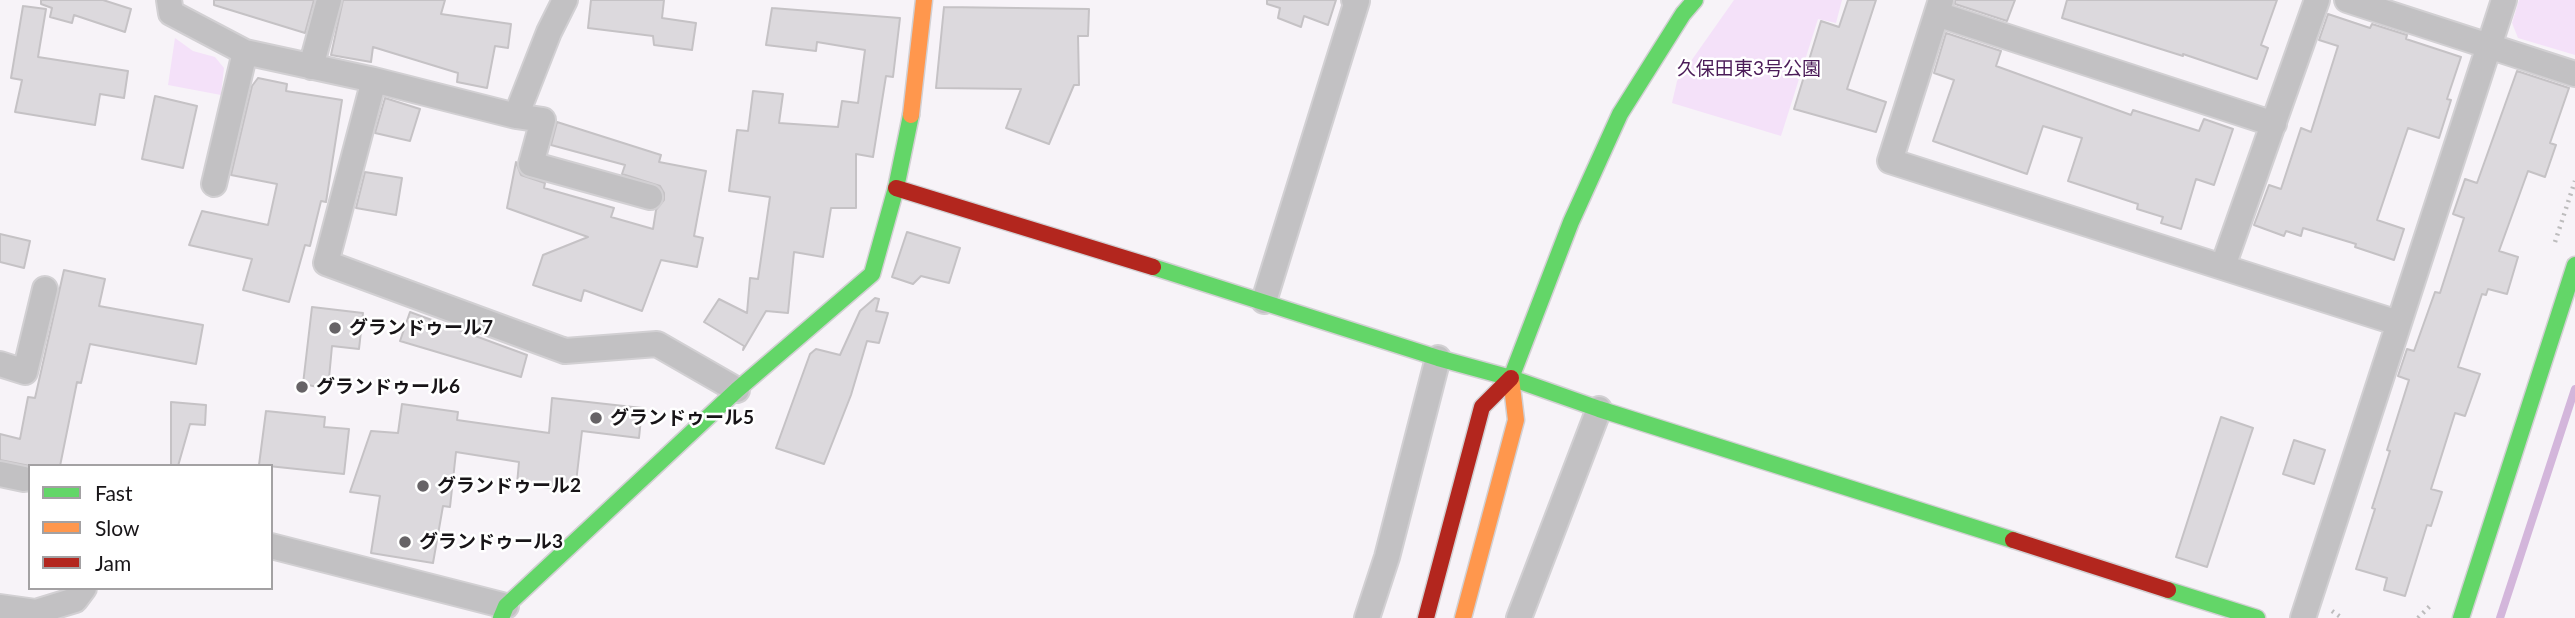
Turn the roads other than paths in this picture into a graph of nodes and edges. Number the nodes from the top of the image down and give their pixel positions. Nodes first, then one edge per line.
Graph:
1 (169, 0) edge
2 (329, 0) edge
3 (565, 0) edge
4 (916, 0) edge
5 (924, 0) edge
6 (1354, 0) edge
7 (1695, 0) edge
8 (2317, 0) edge
9 (2347, 0) edge
10 (2504, 0) edge
11 (1939, 7) edge
12 (2489, 46) junction
13 (246, 52) junction
14 (311, 67) junction
15 (2575, 74) edge
16 (374, 80) junction
17 (516, 116) junction
18 (2274, 124) junction
19 (214, 184) dead end
20 (897, 188) junction
21 (650, 197) dead end
22 (2575, 265) edge
23 (2223, 266) junction
24 (45, 289) dead end
25 (1264, 301) junction
26 (2398, 323) junction
27 (1438, 358) junction
28 (0, 365) edge
29 (1511, 378) junction
30 (737, 390) junction
31 (1599, 409) junction
32 (273, 547) edge
33 (83, 590) edge
34 (0, 607) edge
35 (503, 612) edge
36 (1367, 618) edge
37 (1426, 618) edge
38 (1463, 618) edge
39 (1519, 618) edge
40 (2257, 618) edge
41 (2302, 618) edge
42 (2460, 618) edge

1 - 13 street
2 - 14 street
3 - 17 street
4 - 5 street
5 - 20 main road
6 - 25 street
7 - 29 main road
8 - 18 street
9 - 12 street
10 - 12 street
11 - 18 street
11 - 23 street
12 - 15 street
12 - 26 street
13 - 14 street
13 - 19 street
14 - 16 street
16 - 17 street
16 - 30 street
17 - 21 street
18 - 23 street
20 - 25 main road
20 - 30 main road
22 - 42 main road
23 - 26 street
24 - 28 street
25 - 27 main road
26 - 41 street
27 - 29 main road
27 - 36 street
29 - 31 main road
29 - 37 main road
29 - 38 main road
30 - 35 main road
31 - 39 street
31 - 40 main road
32 - 35 street
33 - 34 street

